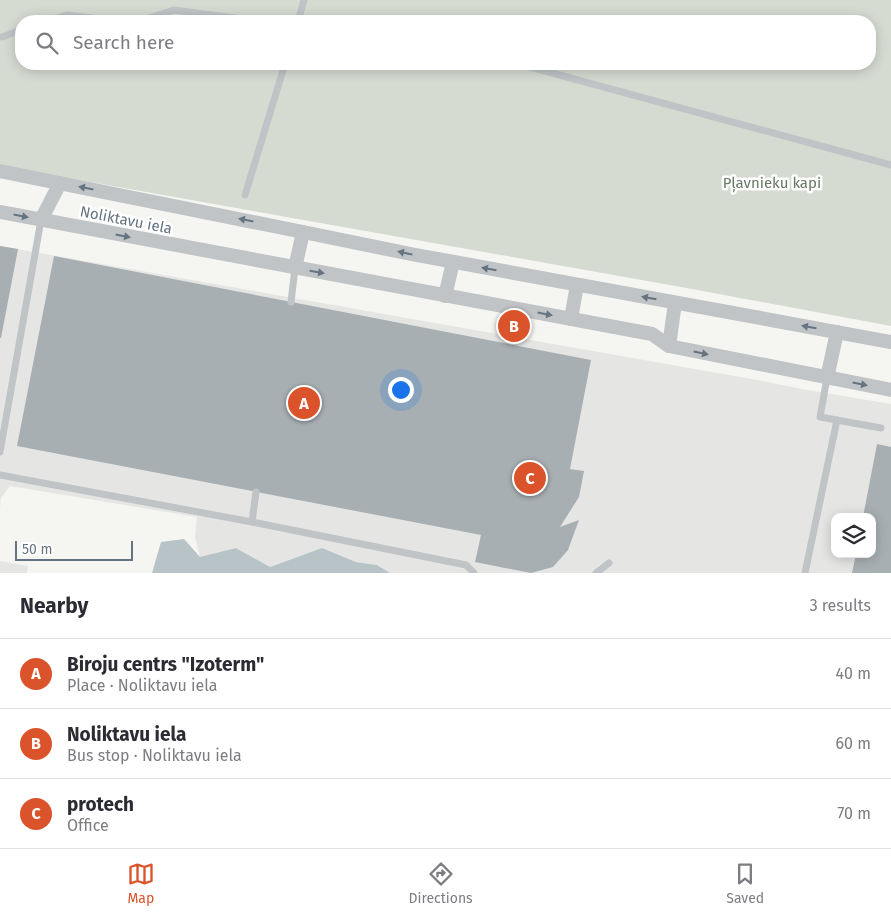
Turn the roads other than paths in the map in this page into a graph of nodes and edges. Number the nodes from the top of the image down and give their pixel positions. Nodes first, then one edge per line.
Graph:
1 (304, 0) edge
2 (158, 15) edge
3 (212, 15) edge
4 (300, 15) edge
5 (15, 32) edge
6 (2, 37) dead end
7 (283, 70) edge
8 (540, 70) edge
9 (891, 165) edge
10 (0, 171) edge
11 (60, 183) junction
12 (245, 195) dead end
13 (0, 212) edge
14 (41, 220) junction
15 (304, 232) junction
16 (453, 262) junction
17 (295, 268) junction
18 (577, 285) junction
19 (445, 296) junction
20 (291, 302) dead end
21 (675, 303) junction
22 (571, 319) junction
23 (837, 332) junction
24 (891, 342) edge
25 (669, 346) junction
26 (827, 378) junction
27 (891, 390) edge
28 (837, 420) junction
29 (881, 428) dead end
30 (0, 452) edge
31 (0, 475) edge
32 (256, 492) dead end
33 (252, 522) junction
34 (609, 563) dead end
35 (474, 573) edge
36 (596, 573) edge
37 (805, 573) edge

1 - 4 lane
2 - 3 lane
5 - 6 lane
7 - 12 lane
8 - 9 lane
10 - 11 street, Noliktavu iela
11 - 14 street
15 -> 11 street, Noliktavu iela
13 -> 14 street, Noliktavu iela
14 -> 17 street, Noliktavu iela
14 - 30 lane
16 -> 15 street, Noliktavu iela
15 - 17 street
18 -> 16 street, Noliktavu iela
16 - 19 street
17 -> 19 street, Noliktavu iela
17 - 20 lane
21 -> 18 street, Noliktavu iela
18 - 22 street
19 -> 22 street, Noliktavu iela
23 -> 21 street, Noliktavu iela
21 - 25 street
22 - 25 street, Noliktavu iela
23 - 24 street, Noliktavu iela
23 - 26 street
25 -> 26 street, Noliktavu iela
26 -> 27 street, Noliktavu iela
26 - 28 lane
28 - 29 lane
28 - 37 lane
31 - 33 lane
32 - 33 lane
33 - 35 lane
34 - 36 lane

